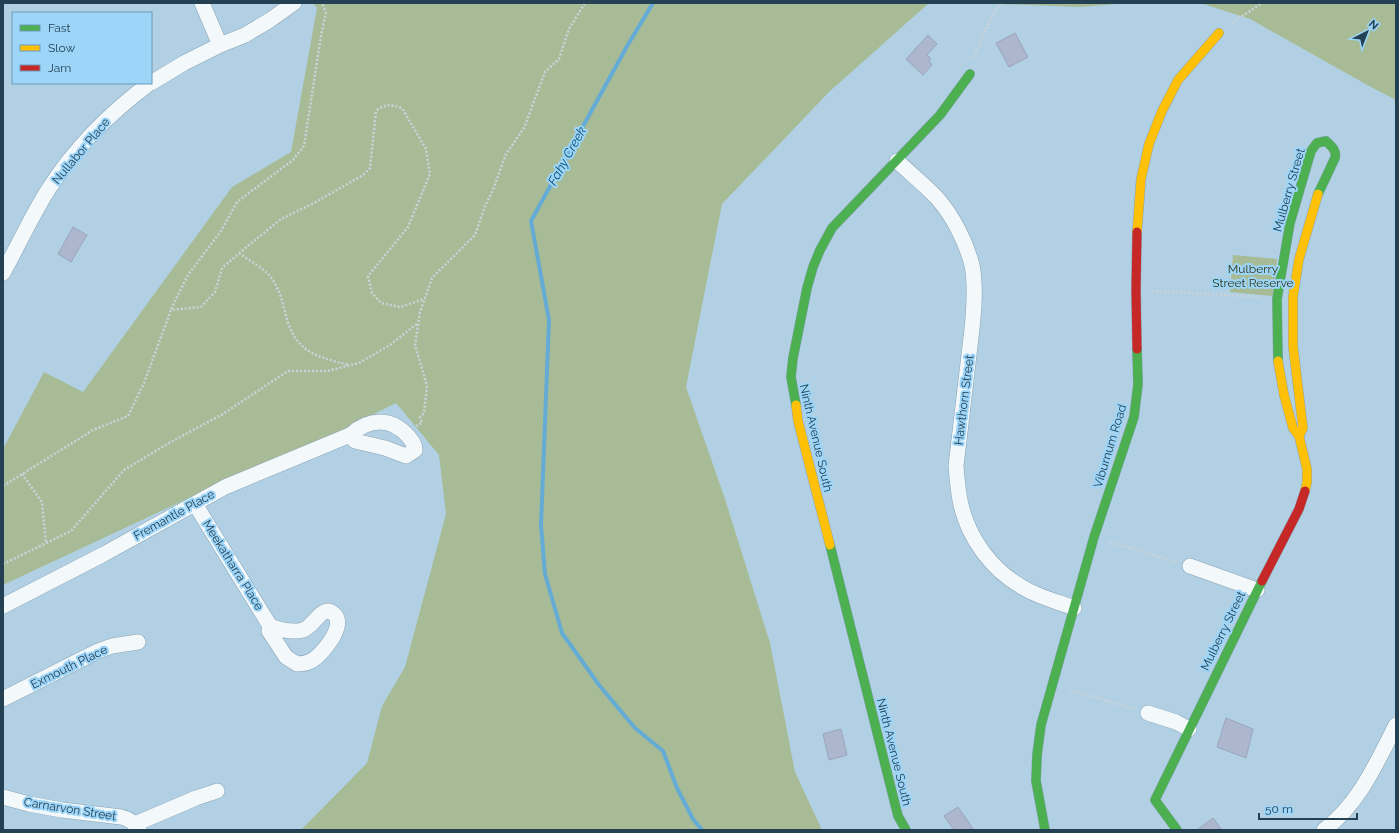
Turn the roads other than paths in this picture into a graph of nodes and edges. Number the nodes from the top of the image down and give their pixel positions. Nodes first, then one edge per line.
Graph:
1 (202, 3) edge
2 (294, 3) edge
3 (1219, 33) road end
4 (220, 45) junction
5 (970, 74) road end
6 (152, 82) edge
7 (150, 84) edge
8 (897, 161) junction
9 (3, 273) edge
10 (350, 435) junction
11 (1299, 436) junction
12 (195, 504) junction
13 (1190, 566) road end
14 (1257, 590) junction
15 (3, 606) edge
16 (1074, 608) junction
17 (270, 626) junction
18 (138, 642) dead end
19 (3, 699) edge
20 (1148, 713) road end
21 (1396, 724) edge
22 (1189, 729) junction
23 (217, 791) dead end
24 (3, 797) edge
25 (137, 827) edge
26 (906, 830) edge
27 (1046, 830) edge
28 (1177, 830) edge
29 (1324, 830) edge

1 - 4 street
2 - 4 street, Nullabor Place
3 - 16 street, Viburnum Road
4 - 6 street, Nullabor Place
5 - 8 street, Ninth Avenue South
7 - 9 street, Nullabor Place
8 - 16 street, Hawthorn Street
8 - 26 street, Ninth Avenue South
10 - 10 street, Fremantle Place
10 - 12 street, Fremantle Place
11 - 11 street, Mulberry Street
11 - 14 street, Mulberry Street
12 - 15 street, Fremantle Place
12 - 17 street, Meekatharra Place
13 - 14 street
14 - 22 street, Mulberry Street
16 - 27 street, Viburnum Road
17 - 17 street, Meekatharra Place
18 - 19 street, Exmouth Place
20 - 22 street
21 - 29 street
22 - 28 street, Mulberry Street
23 - 25 street
24 - 25 street, Carnarvon Street

